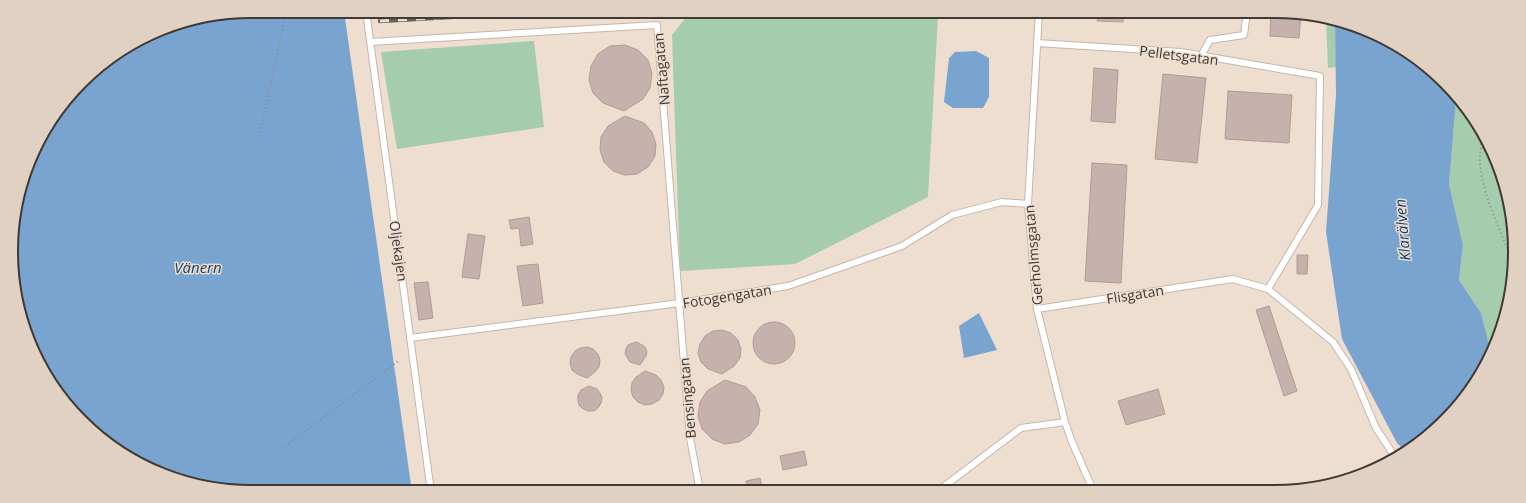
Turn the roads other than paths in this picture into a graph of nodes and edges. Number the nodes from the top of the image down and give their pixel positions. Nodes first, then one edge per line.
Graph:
1 (367, 18) edge
2 (1039, 18) edge
3 (1246, 18) edge
4 (370, 42) junction
5 (1037, 43) junction
6 (1201, 56) junction
7 (1028, 204) junction
8 (1268, 289) junction
9 (680, 303) junction
10 (1037, 309) junction
11 (410, 338) junction
12 (1065, 422) junction
13 (1392, 453) edge
14 (430, 485) edge
15 (699, 485) edge
16 (946, 485) edge
17 (1091, 485) edge

1 - 4 lane, Oljekajen
2 - 5 lane, Gerholmsgatan
3 - 6 lane
4 - 9 lane, Naftagatan
4 - 11 lane, Oljekajen
5 - 6 lane, Pelletsgatan
5 - 7 lane, Gerholmsgatan
6 - 8 lane, Pelletsgatan
7 - 9 lane, Fotogengatan
7 - 10 lane, Gerholmsgatan
8 - 10 lane, Flisgatan
8 - 13 lane
9 - 11 lane, Fotogengatan
9 - 15 lane, Bensingatan
10 - 12 lane, Gerholmsgatan
11 - 14 lane, Oljekajen
12 - 16 lane
12 - 17 lane, Gerholmsgatan

